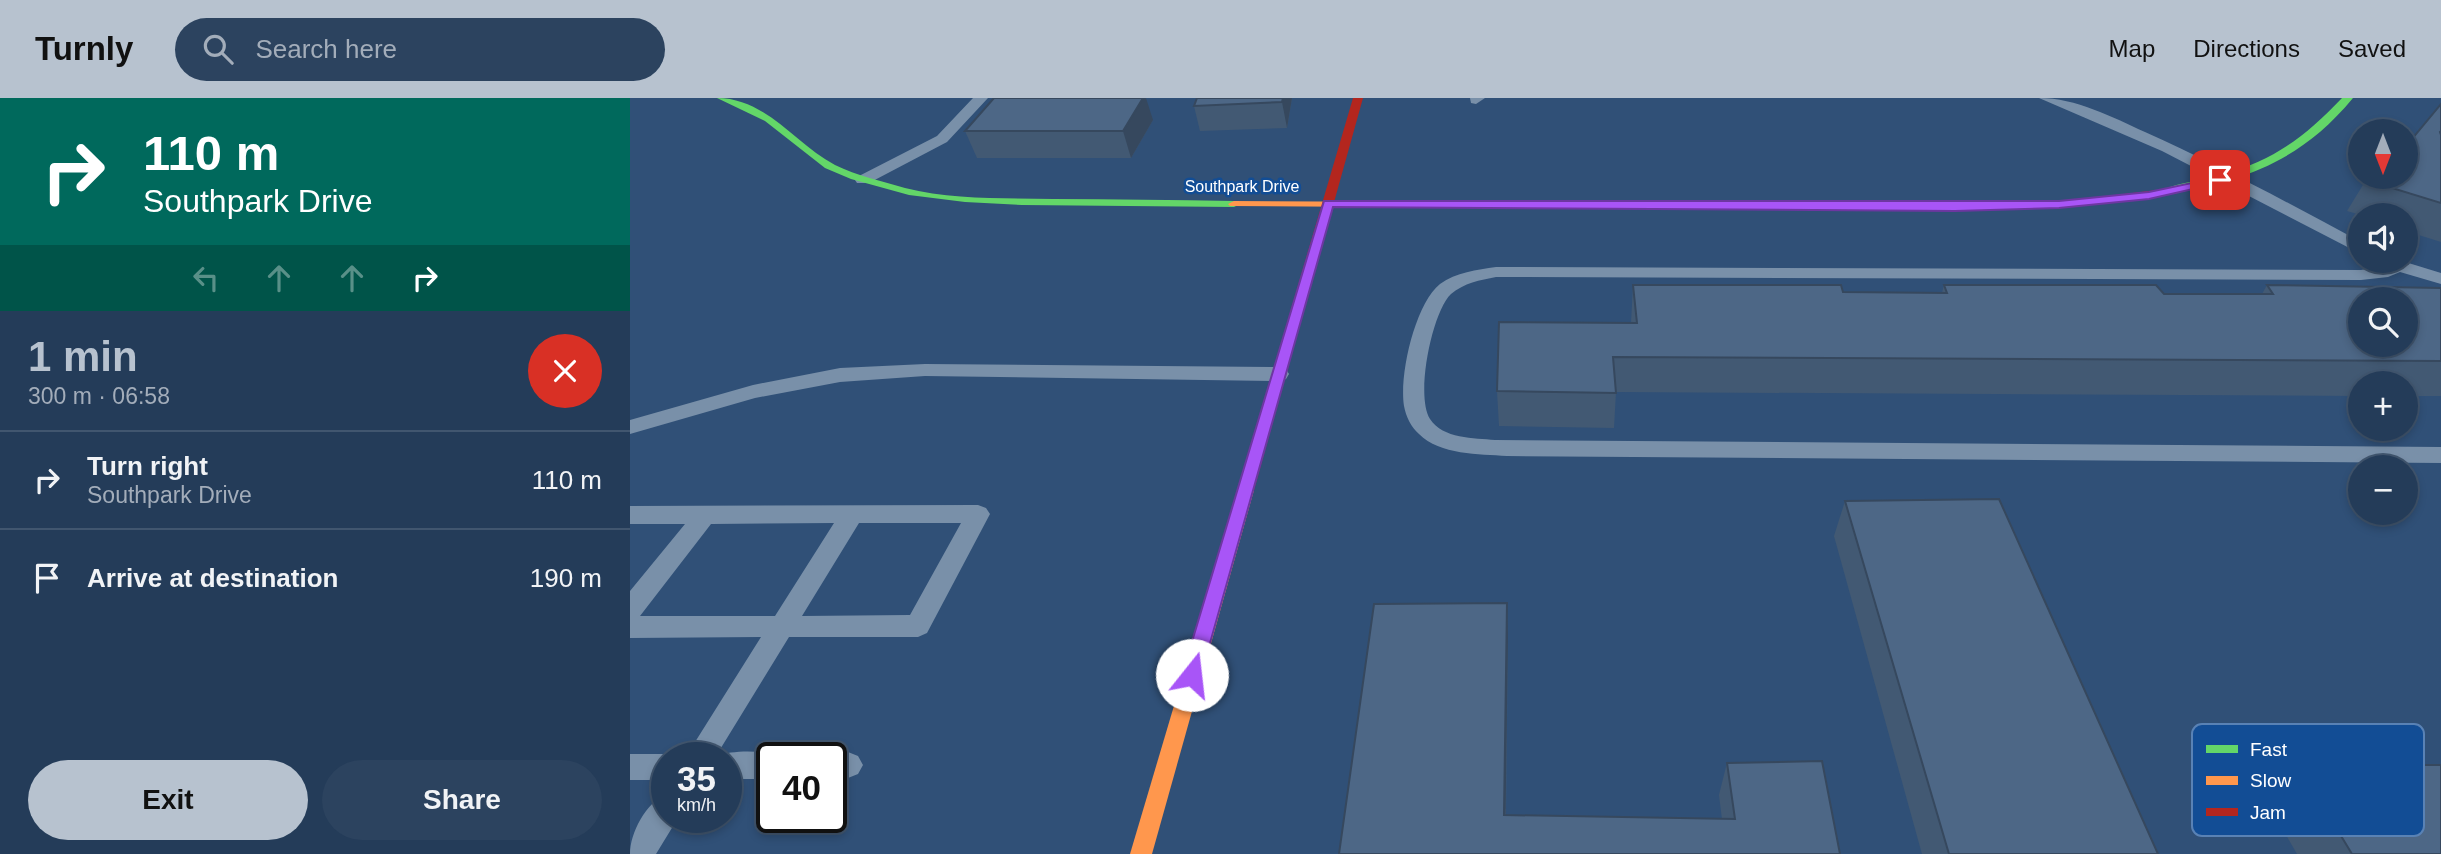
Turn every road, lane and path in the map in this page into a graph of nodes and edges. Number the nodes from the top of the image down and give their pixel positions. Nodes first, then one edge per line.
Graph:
1 (722, 98) edge
2 (981, 98) edge
3 (1359, 98) edge
4 (2046, 98) edge
5 (2348, 98) edge
6 (2229, 176) junction
7 (863, 180) junction
8 (1328, 204) junction
9 (2348, 242) edge
10 (2418, 272) edge
11 (2379, 273) edge
12 (2441, 279) edge
13 (1279, 374) junction
14 (630, 427) edge
15 (2441, 455) edge
16 (630, 515) edge
17 (705, 515) junction
18 (852, 515) junction
19 (630, 610) edge
20 (782, 626) junction
21 (630, 627) edge
22 (709, 742) edge
23 (630, 767) edge
24 (651, 767) edge
25 (651, 833) edge
26 (638, 854) edge
27 (1140, 854) edge

1 - 7 street, Southpark Drive
2 - 7 lane
3 - 8 street
4 - 6 lane
5 - 6 street, Southpark Drive
6 - 8 street, Southpark Drive
6 - 9 lane
7 - 8 street, Southpark Drive
8 - 13 street
10 - 12 lane
11 - 15 lane
13 - 14 lane
13 - 27 street
16 - 17 lane
17 - 18 lane
17 - 19 lane
18 - 20 lane
18 - 20 lane
20 - 21 lane
20 - 22 lane
23 - 24 lane
25 - 26 lane

